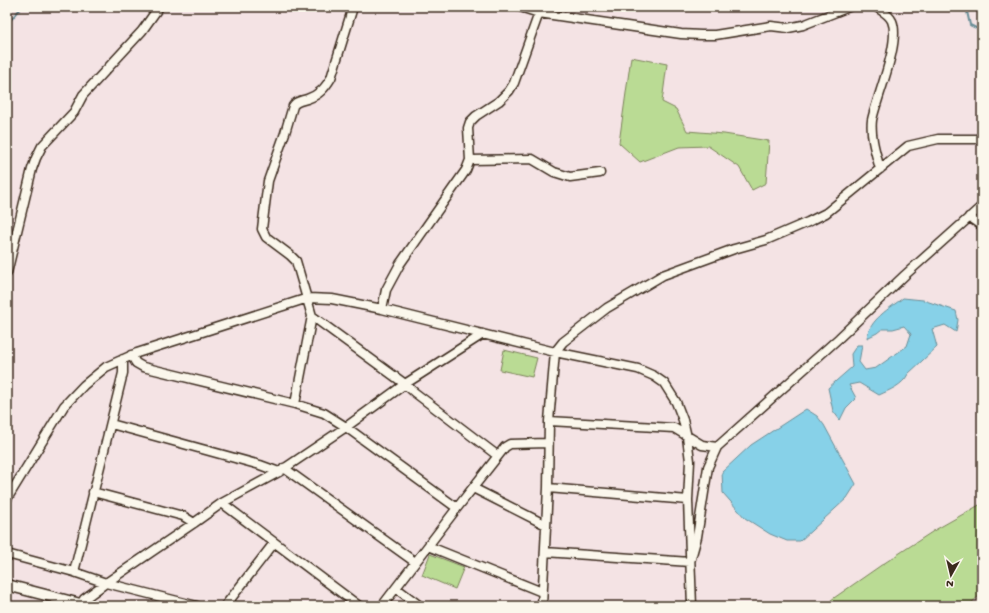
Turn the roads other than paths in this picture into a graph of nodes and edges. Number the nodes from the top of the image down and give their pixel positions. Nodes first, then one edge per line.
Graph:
1 (159, 7) edge
2 (353, 7) edge
3 (520, 7) edge
4 (849, 7) edge
5 (876, 7) edge
6 (538, 13) junction
7 (982, 139) edge
8 (470, 160) junction
9 (880, 169) junction
10 (600, 172) dead end
11 (982, 206) edge
12 (969, 217) junction
13 (982, 226) edge
14 (7, 274) edge
15 (308, 298) junction
16 (382, 309) junction
17 (312, 316) junction
18 (483, 334) junction
19 (555, 352) junction
20 (127, 357) junction
21 (405, 384) junction
22 (295, 404) junction
23 (548, 421) junction
24 (111, 424) junction
25 (346, 427) junction
26 (687, 437) junction
27 (548, 443) junction
28 (717, 447) junction
29 (498, 456) junction
30 (282, 470) junction
31 (473, 488) junction
32 (548, 488) junction
33 (93, 492) junction
34 (7, 499) edge
35 (688, 500) junction
36 (222, 503) junction
37 (456, 508) junction
38 (194, 522) junction
39 (546, 525) junction
40 (274, 543) junction
41 (428, 546) junction
42 (545, 552) junction
43 (7, 554) edge
44 (415, 562) junction
45 (690, 562) junction
46 (74, 572) junction
47 (104, 584) junction
48 (7, 585) edge
49 (396, 588) junction
50 (542, 592) junction
51 (84, 603) edge
52 (197, 606) edge
53 (225, 606) edge
54 (359, 606) edge
55 (382, 606) edge
56 (420, 606) edge
57 (542, 606) edge
58 (692, 606) edge

1 - 14 street
2 - 15 street
3 - 6 street
4 - 6 street
5 - 9 street
6 - 8 street
7 - 9 street
8 - 10 street
8 - 16 street
9 - 19 street
11 - 12 street
12 - 13 street
12 - 28 street
15 - 16 street
15 - 17 street
15 - 20 street
16 - 18 street
17 - 21 street
17 - 22 street
18 - 19 street
18 - 21 street
19 - 23 street
19 - 26 street
20 - 22 street
20 - 24 street
20 - 34 street
21 - 25 street
21 - 29 street
22 - 25 street
23 - 26 street
23 - 27 street
24 - 30 street
24 - 33 street
25 - 30 street
25 - 37 street
26 - 28 street
26 - 35 street
27 - 29 street
27 - 32 street
28 - 45 street
29 - 31 street
30 - 36 street
30 - 44 street
31 - 37 street
31 - 39 street
32 - 35 street
32 - 39 street
33 - 38 street
33 - 46 street
35 - 45 street
36 - 38 street
36 - 40 street
37 - 41 street
38 - 47 street
39 - 42 street
40 - 53 street
40 - 54 street
41 - 44 street
41 - 50 street
42 - 45 street
42 - 50 street
43 - 46 street
44 - 49 street
45 - 58 street
46 - 47 street
47 - 51 street
47 - 52 street
48 - 51 main road
49 - 55 street
49 - 56 street
50 - 57 street

